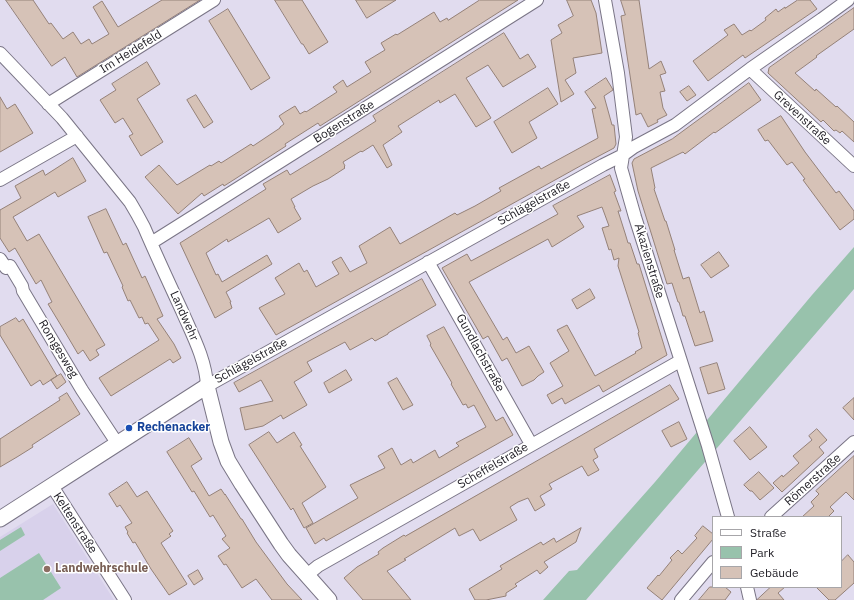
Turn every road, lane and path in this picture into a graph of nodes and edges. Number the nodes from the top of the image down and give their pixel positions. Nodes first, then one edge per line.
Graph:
1 (214, 0) edge
2 (537, 0) edge
3 (605, 0) edge
4 (848, 0) edge
5 (0, 53) edge
6 (750, 69) junction
7 (48, 104) junction
8 (77, 136) junction
9 (623, 155) junction
10 (854, 166) edge
11 (0, 180) edge
12 (150, 243) junction
13 (0, 259) edge
14 (428, 262) junction
15 (680, 361) junction
16 (207, 386) junction
17 (854, 442) edge
18 (117, 443) junction
19 (531, 444) junction
20 (52, 486) junction
21 (728, 516) edge
22 (772, 516) edge
23 (0, 519) edge
24 (712, 563) edge
25 (307, 575) junction
26 (747, 588) edge
27 (125, 600) edge
28 (329, 600) edge
29 (681, 600) edge
30 (750, 600) edge

1 - 7 street, Im Heidefeld
2 - 12 street, Bogenstraße
3 - 9 street, Akazienstraße
4 - 6 street, Schlägelstraße
5 - 7 street, Landwehr
6 - 9 street, Schlägelstraße
6 - 10 street, Grevenstraße
7 - 8 street, Landwehr
8 - 11 street
8 - 12 street, Landwehr
9 - 14 street, Schlägelstraße
9 - 15 street, Akazienstraße
12 - 16 street, Landwehr
13 - 18 street, Romgesweg
14 - 16 street, Schlägelstraße
14 - 19 street, Gundlachstraße
15 - 19 street, Scheffelstraße
15 - 21 street, Akazienstraße
16 - 18 street
16 - 25 street, Landwehr
17 - 22 street, Römerstraße
18 - 20 street
19 - 25 street, Scheffelstraße
20 - 23 street
20 - 27 street, Keltenstraße
24 - 29 street
25 - 28 street, Landwehr
26 - 30 street

